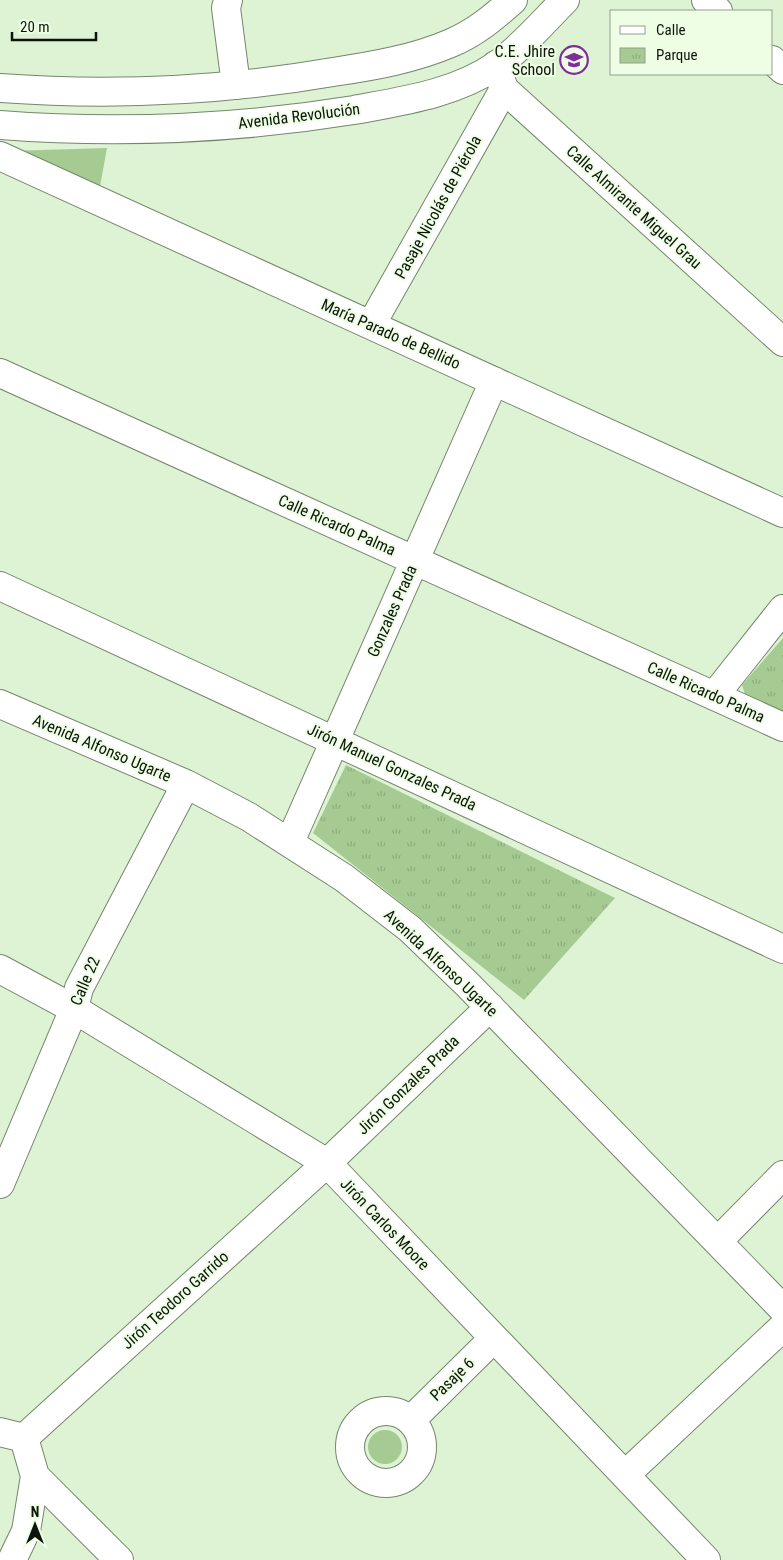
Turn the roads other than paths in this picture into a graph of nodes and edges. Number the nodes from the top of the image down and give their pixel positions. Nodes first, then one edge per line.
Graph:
1 (228, 0) edge
2 (513, 0) edge
3 (565, 0) edge
4 (706, 0) edge
5 (717, 10) edge
6 (773, 61) edge
7 (783, 70) edge
8 (500, 77) junction
9 (236, 85) junction
10 (0, 88) edge
11 (0, 125) edge
12 (0, 156) edge
13 (371, 325) junction
14 (783, 342) edge
15 (0, 373) edge
16 (494, 381) junction
17 (783, 513) edge
18 (415, 560) junction
19 (0, 586) edge
20 (783, 608) edge
21 (714, 696) junction
22 (2, 706) edge
23 (783, 727) edge
24 (335, 740) junction
25 (186, 784) junction
26 (290, 842) junction
27 (783, 949) edge
28 (0, 968) edge
29 (490, 1007) junction
30 (74, 1009) junction
31 (326, 1163) junction
32 (783, 1175) edge
33 (0, 1184) edge
34 (718, 1242) junction
35 (783, 1309) edge
36 (783, 1327) edge
37 (494, 1338) junction
38 (411, 1420) dead end
39 (12, 1435) edge
40 (625, 1475) junction
41 (36, 1476) junction
42 (12, 1560) edge
43 (119, 1560) edge
44 (706, 1560) edge

1 - 9 street
2 - 9 street
3 - 8 street, Avenida Revolución
4 - 5 street
6 - 7 street
8 - 11 street, Avenida Revolución
8 - 13 street, Pasaje Nicolás de Piérola
8 - 14 street, Calle Almirante Miguel Grau
9 - 10 street
12 - 13 street, María Parado de Bellido
13 - 16 street, María Parado de Bellido
15 - 18 street, Calle Ricardo Palma
16 - 17 street, María Parado de Bellido
16 - 18 street, Gonzales Prada
18 - 21 street, Calle Ricardo Palma
18 - 24 street, Gonzales Prada
19 - 24 street, Jirón Manuel Gonzales Prada
20 - 21 street
21 - 23 street, Calle Ricardo Palma
22 - 25 street, Avenida Alfonso Ugarte
24 - 26 street, Gonzales Prada
24 - 27 street, Jirón Manuel Gonzales Prada
25 - 26 street, Avenida Alfonso Ugarte
25 - 30 street, Calle 22
26 - 29 street, Avenida Alfonso Ugarte
28 - 30 street, Jirón Carlos Moore
29 - 31 street, Jirón Gonzales Prada
29 - 34 street, Avenida Alfonso Ugarte
30 - 31 street, Jirón Carlos Moore
30 - 33 street, Calle 22
31 - 37 street, Jirón Carlos Moore
31 - 39 street, Jirón Teodoro Garrido
32 - 34 street
34 - 35 street, Avenida Alfonso Ugarte
36 - 40 street
37 - 38 street, Pasaje 6
37 - 40 street, Jirón Carlos Moore
39 - 41 street
40 - 44 street, Jirón Carlos Moore
41 - 42 street
41 - 43 street

